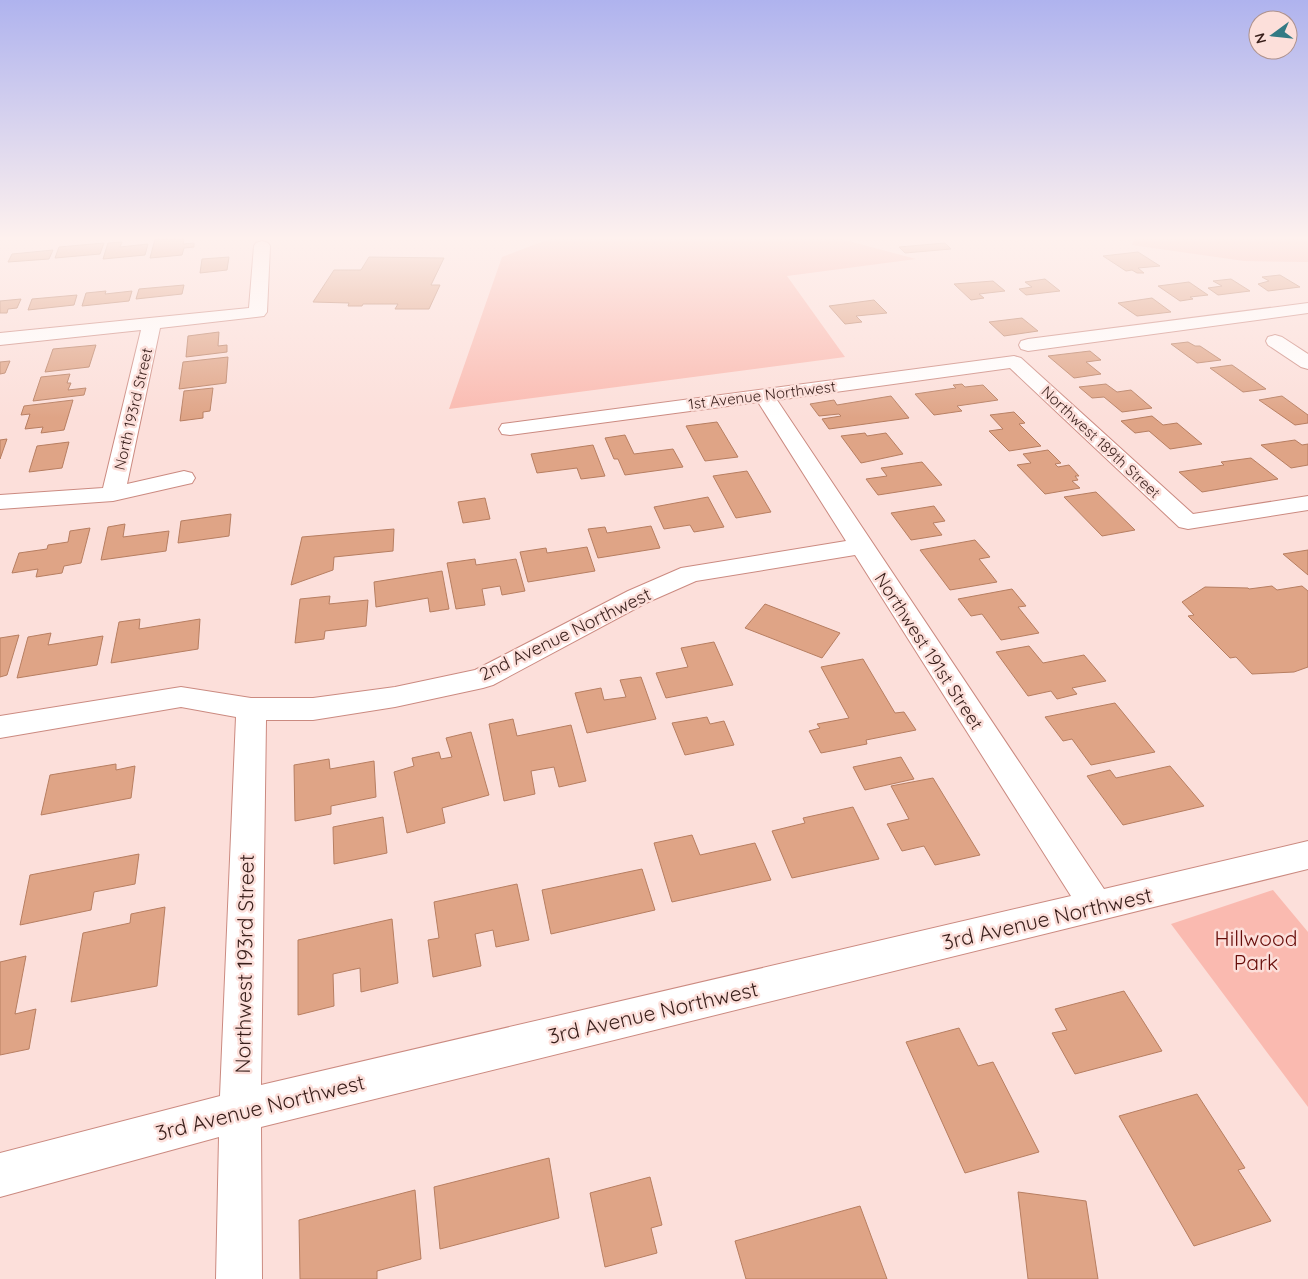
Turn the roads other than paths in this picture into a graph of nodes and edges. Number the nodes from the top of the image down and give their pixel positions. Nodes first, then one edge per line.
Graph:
1 (259, 299) edge
2 (1308, 308) edge
3 (152, 323) junction
4 (0, 339) edge
5 (1275, 342) dead end
6 (1028, 344) dead end
7 (1014, 362) joint
8 (1308, 363) edge
9 (764, 395) junction
10 (510, 429) dead end
11 (184, 478) dead end
12 (113, 494) junction
13 (0, 502) edge
14 (1308, 504) edge
15 (861, 546) junction
16 (251, 709) junction
17 (0, 726) edge
18 (1308, 855) edge
19 (1096, 906) junction
20 (240, 1111) junction
21 (0, 1175) edge
22 (239, 1279) edge

1 - 3 street
2 - 6 street
3 - 4 street
3 - 12 street, North 193rd Street
5 - 8 street
7 - 9 street, 1st Avenue Northwest
7 - 14 street, Northwest 189th Street
9 - 10 street, 1st Avenue Northwest
9 - 15 street, Northwest 191st Street
11 - 12 street
12 - 13 street
15 - 16 street, 2nd Avenue Northwest
15 - 19 street, Northwest 191st Street
16 - 17 street, 2nd Avenue Northwest
16 - 20 street, Northwest 193rd Street
18 - 19 street, 3rd Avenue Northwest
19 - 20 street, 3rd Avenue Northwest
20 - 21 street, 3rd Avenue Northwest
20 - 22 street, Northwest 193rd Street

